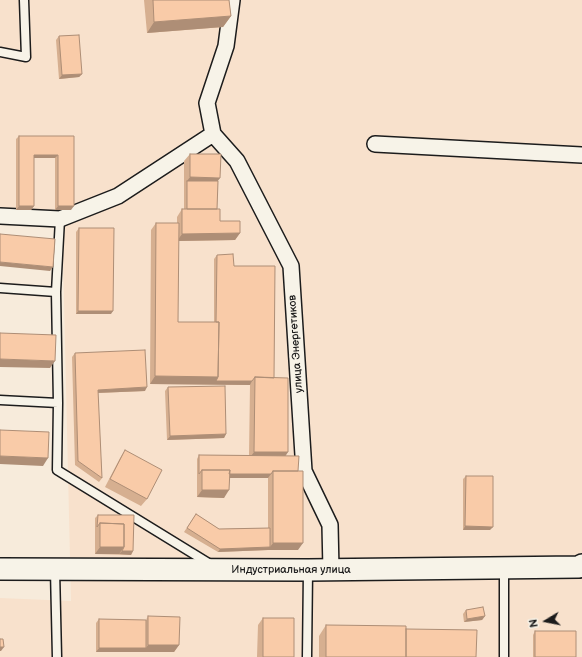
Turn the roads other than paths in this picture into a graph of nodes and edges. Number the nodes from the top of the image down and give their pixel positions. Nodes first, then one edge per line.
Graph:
1 (24, 0) edge
2 (232, 0) edge
3 (0, 52) edge
4 (213, 134) junction
5 (374, 144) dead end
6 (582, 155) edge
7 (0, 216) edge
8 (60, 218) junction
9 (0, 288) edge
10 (56, 292) junction
11 (0, 400) edge
12 (58, 403) junction
13 (582, 565) edge
14 (504, 568) junction
15 (219, 569) junction
16 (0, 570) edge
17 (55, 570) junction
18 (308, 570) junction
19 (331, 570) junction
20 (57, 657) edge
21 (307, 657) edge
22 (504, 657) edge

1 - 3 lane
2 - 4 street
4 - 8 street
4 - 19 street, улица Энергетиков
5 - 6 street
7 - 8 street
8 - 10 lane
9 - 10 lane
10 - 12 lane
11 - 12 lane
12 - 15 lane
13 - 14 street, Индустриальная улица
14 - 19 street, Индустриальная улица
14 - 22 lane
15 - 17 street, Индустриальная улица
15 - 18 street, Индустриальная улица
16 - 17 street, Индустриальная улица
17 - 20 lane
18 - 19 street, Индустриальная улица
18 - 21 lane

